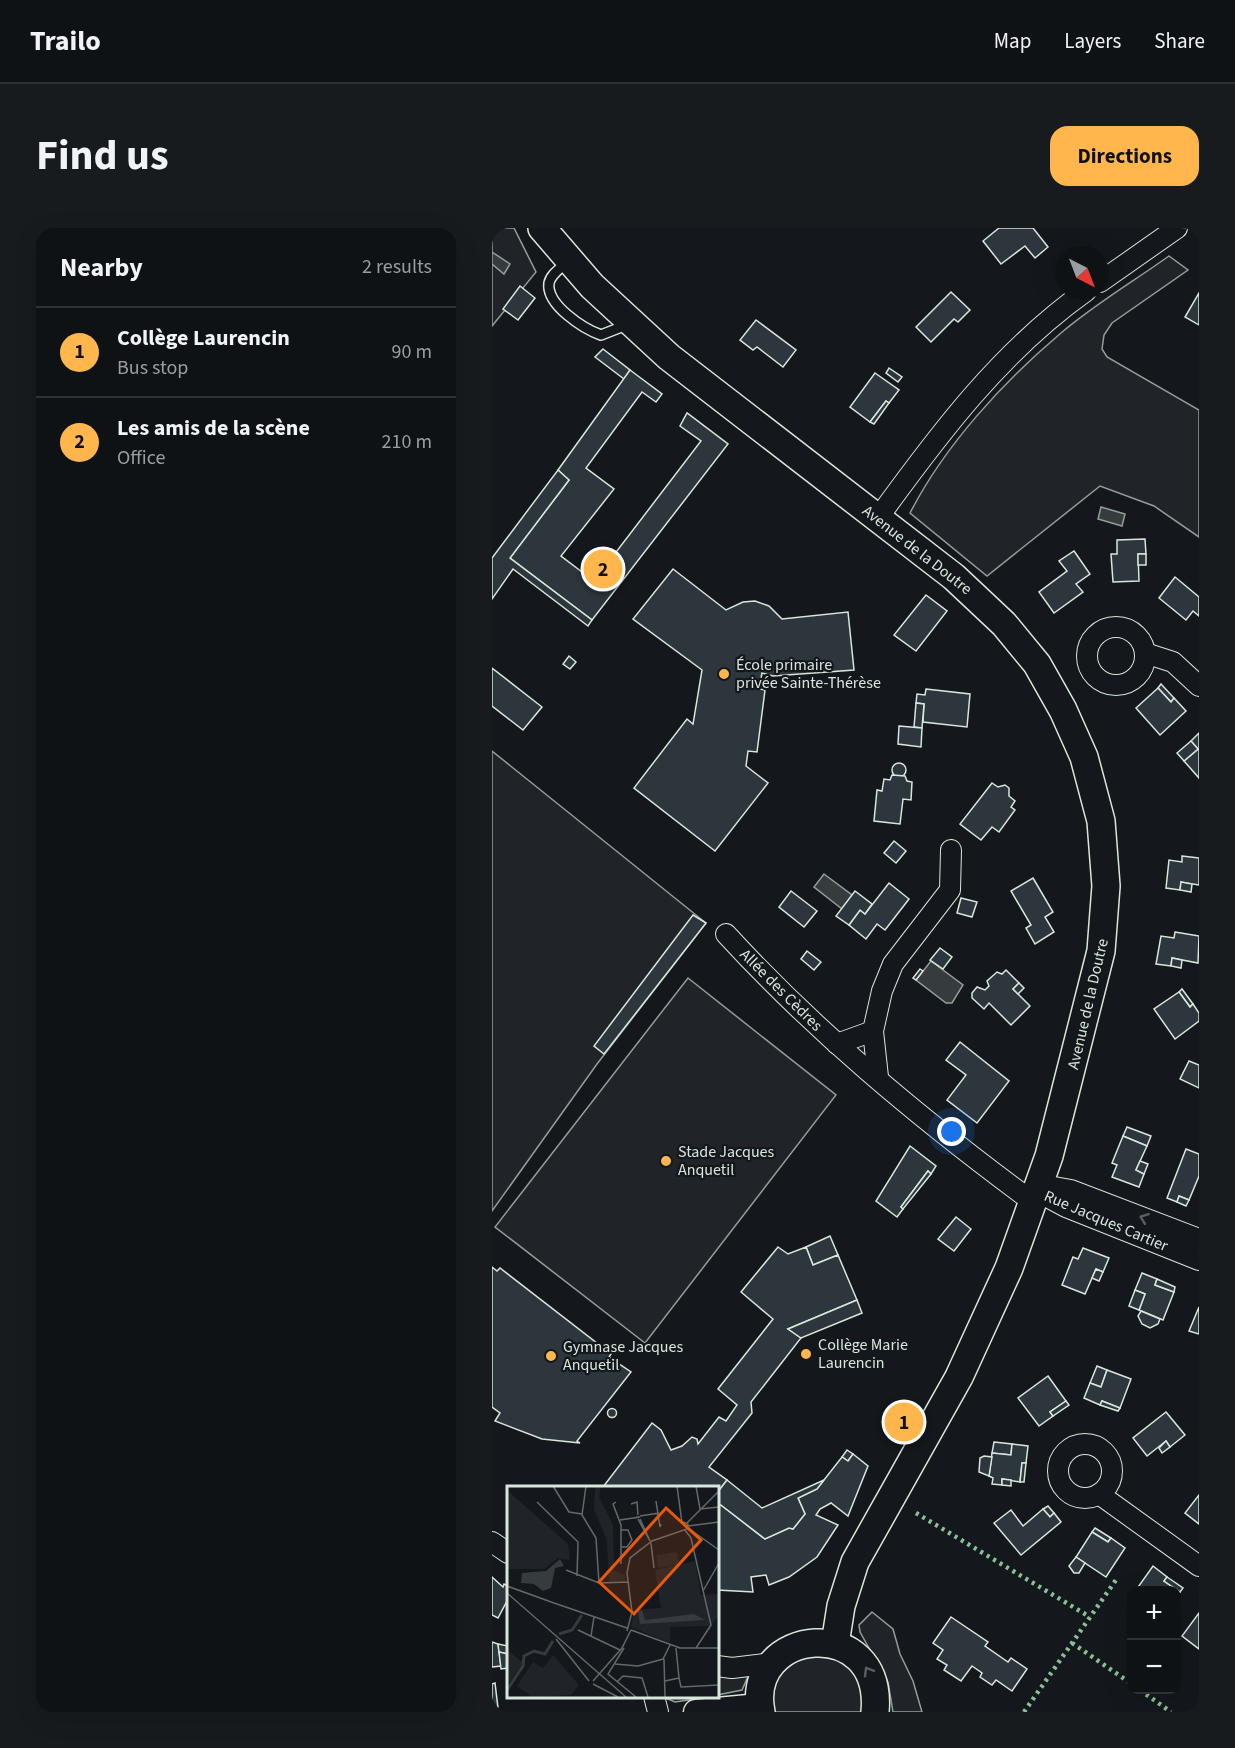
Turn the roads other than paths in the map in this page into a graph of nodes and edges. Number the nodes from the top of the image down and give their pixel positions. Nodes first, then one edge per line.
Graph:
1 (542, 228) edge
2 (1178, 228) edge
3 (569, 260) junction
4 (1109, 276) edge
5 (1075, 300) edge
6 (631, 323) junction
7 (878, 518) junction
8 (1145, 653) dead end
9 (1199, 686) edge
10 (951, 850) dead end
11 (726, 934) dead end
12 (873, 1031) junction
13 (837, 1044) junction
14 (878, 1077) junction
15 (1038, 1192) junction
16 (1199, 1239) edge
17 (1199, 1260) edge
18 (1099, 1494) dead end
19 (492, 1542) edge
20 (507, 1552) edge
21 (1199, 1566) edge
22 (835, 1644) junction
23 (772, 1663) junction
24 (718, 1666) edge
25 (654, 1697) edge
26 (760, 1709) edge
27 (658, 1712) edge
28 (696, 1712) edge
29 (875, 1712) edge

1 - 3 main road, Avenue de la Doutre
2 - 4 street
3 - 6 main road, Avenue de la Doutre
3 - 6 lane
5 - 7 street
6 - 7 main road, Avenue de la Doutre
7 - 15 main road, Avenue de la Doutre
8 - 9 street
10 - 12 street
11 - 13 street, Allée des Cèdres
12 - 13 street, Allée des Cèdres
12 - 14 street
13 - 14 street, Allée des Cèdres
14 - 15 street, Allée des Cèdres
16 -> 15 street, Rue Jacques Cartier
15 - 17 street, Rue Jacques Cartier
15 - 22 main road, Avenue de la Doutre
18 - 21 street
19 - 20 street
22 - 23 main road
29 -> 22 main road
23 - 24 street
23 - 26 main road
25 - 27 street
26 - 28 street

